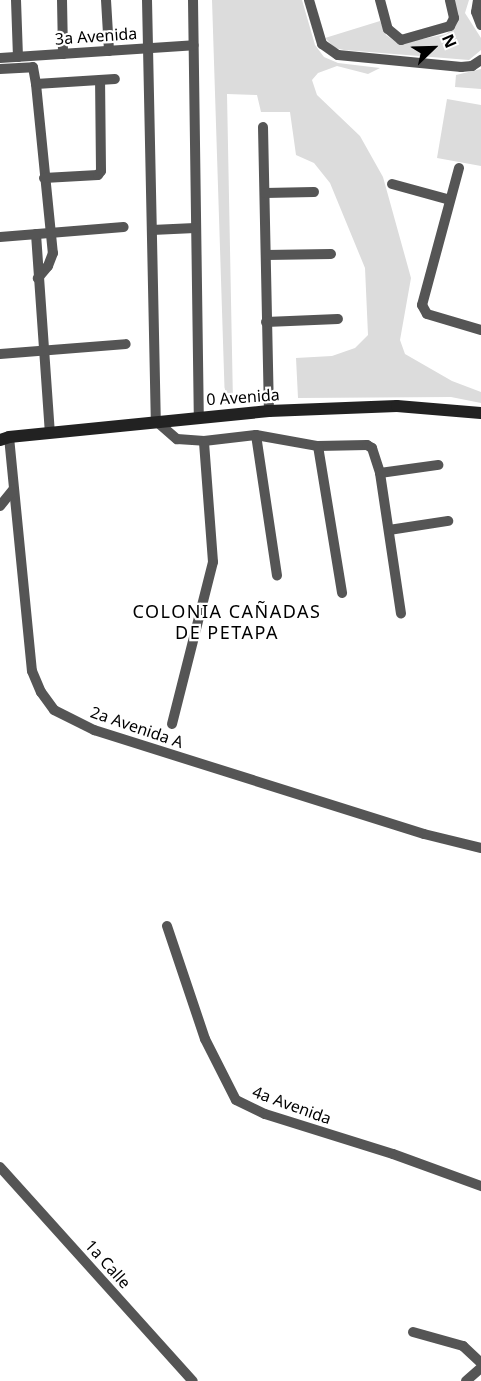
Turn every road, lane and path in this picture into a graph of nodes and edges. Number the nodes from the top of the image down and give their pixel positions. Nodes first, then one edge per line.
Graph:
1 (16, 0) edge
2 (62, 0) edge
3 (106, 0) edge
4 (147, 0) edge
5 (193, 0) edge
6 (309, 0) edge
7 (380, 0) edge
8 (450, 0) edge
9 (478, 0) edge
10 (481, 25) edge
11 (194, 45) junction
12 (148, 48) junction
13 (109, 51) junction
14 (63, 54) junction
15 (18, 57) junction
16 (0, 58) edge
17 (481, 60) edge
18 (0, 69) edge
19 (115, 79) dead end
20 (100, 81) junction
21 (36, 84) junction
22 (263, 127) dead end
23 (459, 168) dead end
24 (44, 178) junction
25 (392, 184) dead end
26 (314, 192) dead end
27 (265, 193) junction
28 (450, 200) junction
29 (124, 227) dead end
30 (195, 228) junction
31 (152, 230) junction
32 (49, 232) junction
33 (36, 234) junction
34 (0, 237) edge
35 (331, 254) dead end
36 (266, 255) junction
37 (38, 278) junction
38 (338, 319) dead end
39 (266, 322) junction
40 (481, 330) edge
41 (126, 344) dead end
42 (43, 350) junction
43 (0, 354) edge
44 (269, 411) junction
45 (481, 413) edge
46 (199, 417) junction
47 (156, 421) junction
48 (50, 432) junction
49 (256, 435) junction
50 (3, 437) edge
51 (204, 441) junction
52 (318, 446) junction
53 (438, 465) dead end
54 (380, 473) junction
55 (14, 490) junction
56 (0, 507) edge
57 (448, 521) dead end
58 (389, 530) junction
59 (277, 575) dead end
60 (342, 593) dead end
61 (401, 613) dead end
62 (172, 724) dead end
63 (481, 848) edge
64 (166, 926) dead end
65 (0, 1167) edge
66 (481, 1186) edge
67 (413, 1332) dead end
68 (481, 1366) edge
69 (194, 1381) edge
70 (466, 1381) edge

1 - 15 street
2 - 14 street
3 - 13 street
4 - 12 street
5 - 11 street
6 - 17 street
7 - 8 street
9 - 10 street
11 - 12 street, 3a Avenida
11 - 30 street
12 - 13 street, 3a Avenida
12 - 31 street
13 - 14 street, 3a Avenida
14 - 15 street, 3a Avenida
15 - 16 street, 3a Avenida
18 - 21 street
19 - 20 street
20 - 21 street
20 - 24 street
21 - 24 street
22 - 27 street
23 - 28 street
24 - 32 street
25 - 28 street
26 - 27 street
27 - 36 street
28 - 40 street
29 - 32 street
30 - 31 street
30 - 46 street
31 - 47 street
32 - 33 street
32 - 37 street
33 - 34 street
33 - 37 street
35 - 36 street
36 - 39 street
37 - 42 street
38 - 39 street
39 - 44 street
41 - 42 street
42 - 43 street
42 - 48 street
44 - 45 main road, 0 Avenida
44 - 46 main road, 0 Avenida
46 - 47 main road, 0 Avenida
47 - 48 main road, 0 Avenida
47 - 51 street
48 - 50 main road, 0 Avenida
49 - 51 street
49 - 52 street
49 - 59 street
50 - 55 street, 2a Avenida A
51 - 62 street
52 - 54 street
52 - 60 street
53 - 54 street
54 - 58 street
55 - 56 street
55 - 63 street, 2a Avenida A
57 - 58 street
58 - 61 street
64 - 66 street, 4a Avenida
65 - 69 street, 1a Calle
67 - 68 street
68 - 70 street

